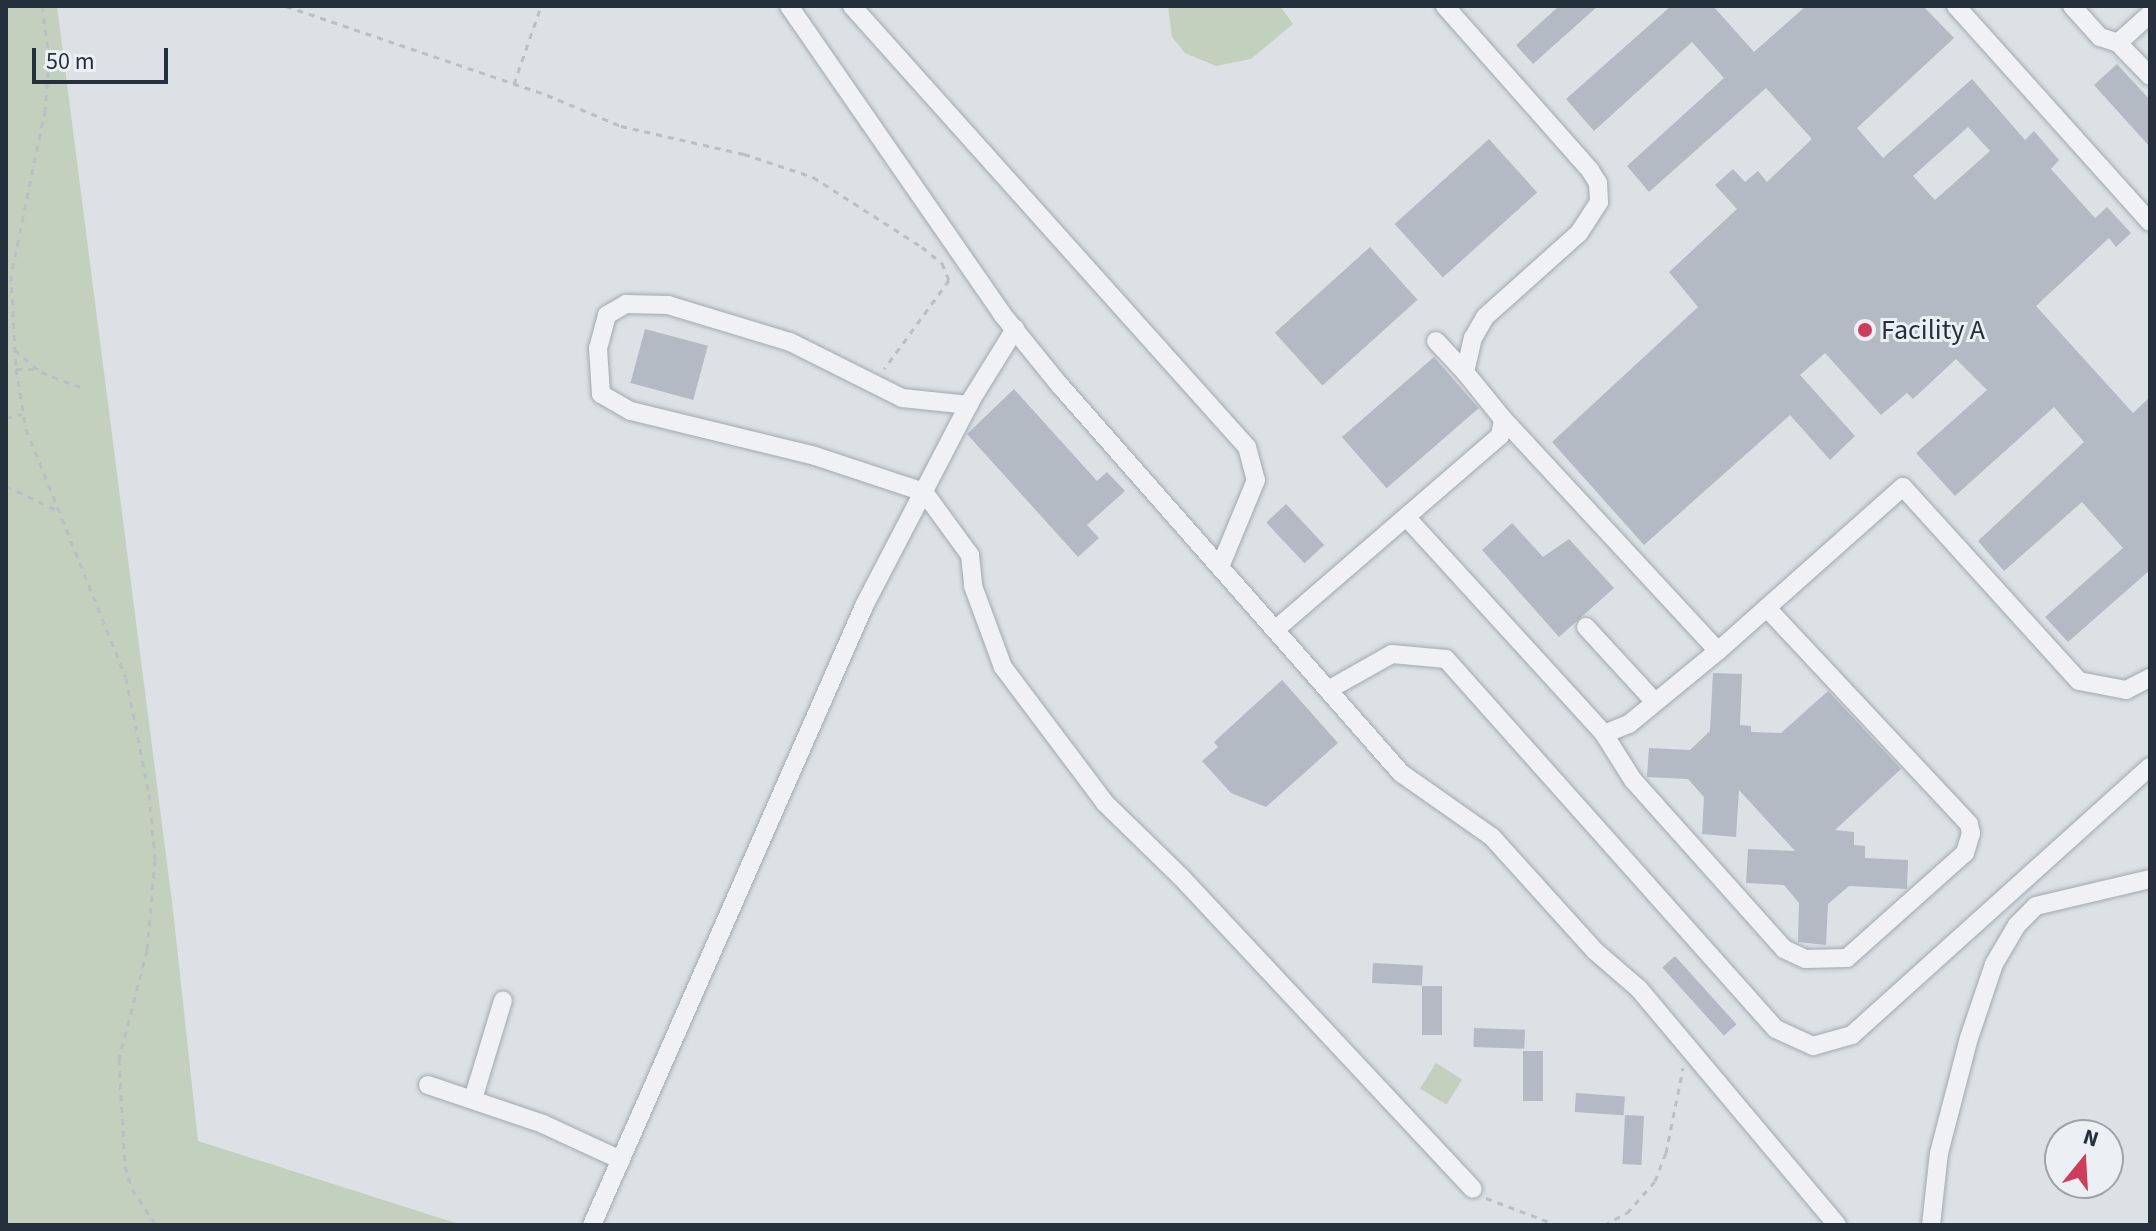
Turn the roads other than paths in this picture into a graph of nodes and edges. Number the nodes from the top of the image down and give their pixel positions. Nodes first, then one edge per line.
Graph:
1 (789, 6) edge
2 (852, 6) edge
3 (1445, 6) edge
4 (1956, 6) edge
5 (2072, 6) edge
6 (2150, 14) edge
7 (2118, 43) junction
8 (2150, 76) edge
9 (2150, 222) edge
10 (1015, 329) junction
11 (1436, 341) dead end
12 (1465, 372) junction
13 (969, 405) junction
14 (1503, 419) junction
15 (924, 492) junction
16 (1408, 519) junction
17 (1220, 567) junction
18 (1767, 608) junction
19 (1586, 627) dead end
20 (1275, 630) junction
21 (1718, 651) junction
22 (2150, 678) edge
23 (1328, 690) junction
24 (1655, 702) junction
25 (1604, 734) junction
26 (2150, 767) edge
27 (2150, 879) edge
28 (503, 1000) dead end
29 (428, 1085) dead end
30 (473, 1099) junction
31 (621, 1160) junction
32 (1473, 1189) road end
33 (592, 1225) edge
34 (1837, 1225) edge
35 (1931, 1225) edge

1 - 10 lane
2 - 17 lane
3 - 12 lane
4 - 9 lane
5 - 7 lane
6 - 7 lane
7 - 8 lane
10 - 13 lane
10 - 17 lane
11 - 12 lane
12 - 14 lane
13 - 15 lane
13 - 15 lane
14 - 16 lane
14 - 21 lane
15 - 31 lane
15 - 32 lane
16 - 20 lane
16 - 25 lane
17 - 20 lane
18 - 21 lane
18 - 22 lane
18 - 25 lane
19 - 24 lane
20 - 23 lane
21 - 24 lane
23 - 26 lane
23 - 34 lane
24 - 25 lane
27 - 35 lane
28 - 30 lane
29 - 30 lane
30 - 31 lane
31 - 33 lane

